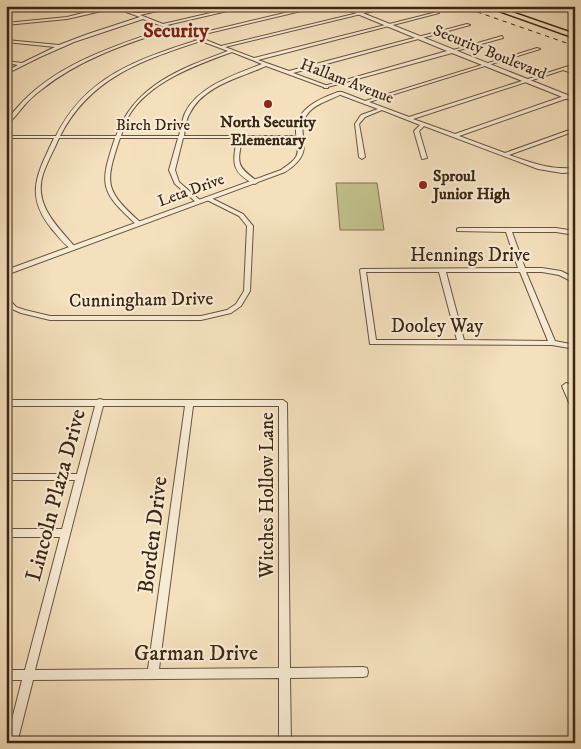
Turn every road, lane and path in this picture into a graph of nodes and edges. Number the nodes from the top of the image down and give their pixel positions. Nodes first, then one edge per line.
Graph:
1 (36, 6) edge
2 (113, 6) edge
3 (177, 6) edge
4 (248, 6) edge
5 (320, 6) edge
6 (340, 6) edge
7 (392, 6) edge
8 (488, 6) edge
9 (6, 8) edge
10 (437, 13) dead end
11 (360, 14) junction
12 (135, 15) junction
13 (142, 18) junction
14 (6, 24) edge
15 (162, 25) junction
16 (388, 25) junction
17 (468, 25) dead end
18 (171, 28) junction
19 (191, 36) junction
20 (575, 36) edge
21 (502, 37) dead end
22 (419, 38) junction
23 (200, 40) junction
24 (6, 41) edge
25 (58, 46) junction
26 (221, 47) junction
27 (538, 49) dead end
28 (232, 51) junction
29 (452, 51) junction
30 (253, 60) junction
31 (6, 62) edge
32 (22, 64) junction
33 (264, 64) junction
34 (487, 65) junction
35 (575, 65) edge
36 (563, 69) junction
37 (6, 73) edge
38 (287, 73) junction
39 (575, 73) edge
40 (526, 80) junction
41 (326, 87) junction
42 (340, 93) junction
43 (566, 97) junction
44 (575, 100) edge
45 (366, 102) junction
46 (381, 109) junction
47 (408, 119) junction
48 (6, 124) edge
49 (423, 125) junction
50 (575, 129) edge
51 (455, 136) junction
52 (6, 137) edge
53 (58, 137) junction
54 (118, 137) junction
55 (179, 137) junction
56 (240, 137) junction
57 (301, 137) junction
58 (504, 155) junction
59 (362, 157) dead end
60 (424, 158) dead end
61 (575, 170) edge
62 (255, 182) junction
63 (209, 199) junction
64 (200, 202) junction
65 (139, 224) junction
66 (459, 230) dead end
67 (508, 230) junction
68 (575, 233) edge
69 (73, 248) junction
70 (522, 269) junction
71 (363, 270) joint
72 (442, 270) junction
73 (6, 272) edge
74 (575, 282) edge
75 (6, 299) edge
76 (461, 342) junction
77 (552, 343) junction
78 (575, 348) edge
79 (566, 386) dead end
80 (100, 402) junction
81 (6, 403) edge
82 (189, 403) junction
83 (575, 408) edge
84 (6, 477) edge
85 (80, 477) junction
86 (6, 533) edge
87 (66, 533) junction
88 (363, 672) dead end
89 (154, 673) junction
90 (284, 673) junction
91 (29, 674) junction
92 (6, 675) edge
93 (11, 743) edge
94 (285, 743) edge

1 - 9 street
2 - 12 street, Hallam Avenue
2 - 14 street
3 - 12 street
4 - 15 street
5 - 19 street
6 - 11 street, Security Boulevard
7 - 11 street
8 - 20 main road
10 - 16 street
11 - 16 street, Security Boulevard
11 - 26 street
12 - 13 street, Hallam Avenue
13 - 15 street, Hallam Avenue
13 - 25 street
15 - 18 street, Hallam Avenue
16 - 22 street, Security Boulevard
16 - 30 street
17 - 22 street
18 - 19 street, Hallam Avenue
18 - 48 street
19 - 23 street, Hallam Avenue
21 - 29 street
22 - 29 street, Security Boulevard
22 - 38 street
23 - 26 street, Hallam Avenue
23 - 53 street
24 - 25 street
25 - 32 street
26 - 28 street, Hallam Avenue
27 - 34 street
28 - 30 street, Hallam Avenue
28 - 54 street
29 - 34 street, Security Boulevard
29 - 41 street
30 - 33 street, Hallam Avenue
31 - 32 street
32 - 37 street
33 - 38 street, Hallam Avenue
33 - 55 street
34 - 40 street, Security Boulevard
34 - 45 street
35 - 36 street
36 - 39 street
36 - 40 street
38 - 41 street, Hallam Avenue
40 - 43 street, Security Boulevard
40 - 47 street
41 - 42 street, Hallam Avenue
42 - 45 street, Hallam Avenue
42 - 57 street, Leta Drive
43 - 44 street, Security Boulevard
43 - 51 street
45 - 46 street, Hallam Avenue
46 - 47 street, Hallam Avenue
46 - 59 street
47 - 49 street, Hallam Avenue
49 - 51 street, Hallam Avenue
49 - 60 street
50 - 58 street
51 - 58 street, Hallam Avenue
52 - 53 street, Birch Drive
53 - 54 street, Birch Drive
53 - 69 street
54 - 55 street, Birch Drive
54 - 65 street
55 - 56 street, Birch Drive
55 - 64 street
56 - 57 street, Birch Drive
56 - 62 street
57 - 62 street, Leta Drive
58 - 61 street, Hallam Avenue
62 - 63 street, Leta Drive
63 - 64 street, Leta Drive
63 - 75 street, Cunningham Drive
64 - 65 street, Leta Drive
65 - 69 street, Leta Drive
66 - 67 street
67 - 68 street
67 - 70 street
69 - 73 street, Leta Drive
70 - 72 street, Hennings Drive
70 - 74 street, Hennings Drive
70 - 77 street
71 - 72 street, Hennings Drive
71 - 76 street, Dooley Way
72 - 76 street
76 - 77 street, Dooley Way
77 - 78 street, Dooley Way
79 - 83 street
80 - 81 street, Witches Hollow Lane
80 - 82 street, Witches Hollow Lane
80 - 85 street, Lincoln Plaza Drive
82 - 89 street, Borden Drive
82 - 90 street, Witches Hollow Lane
84 - 85 street
85 - 87 street, Lincoln Plaza Drive
86 - 87 street
87 - 91 street, Lincoln Plaza Drive
88 - 90 street, Garman Drive
89 - 90 street, Garman Drive
89 - 91 street, Garman Drive
90 - 94 street, Witches Hollow Lane
91 - 92 street, Garman Drive
91 - 93 street, Lincoln Plaza Drive

